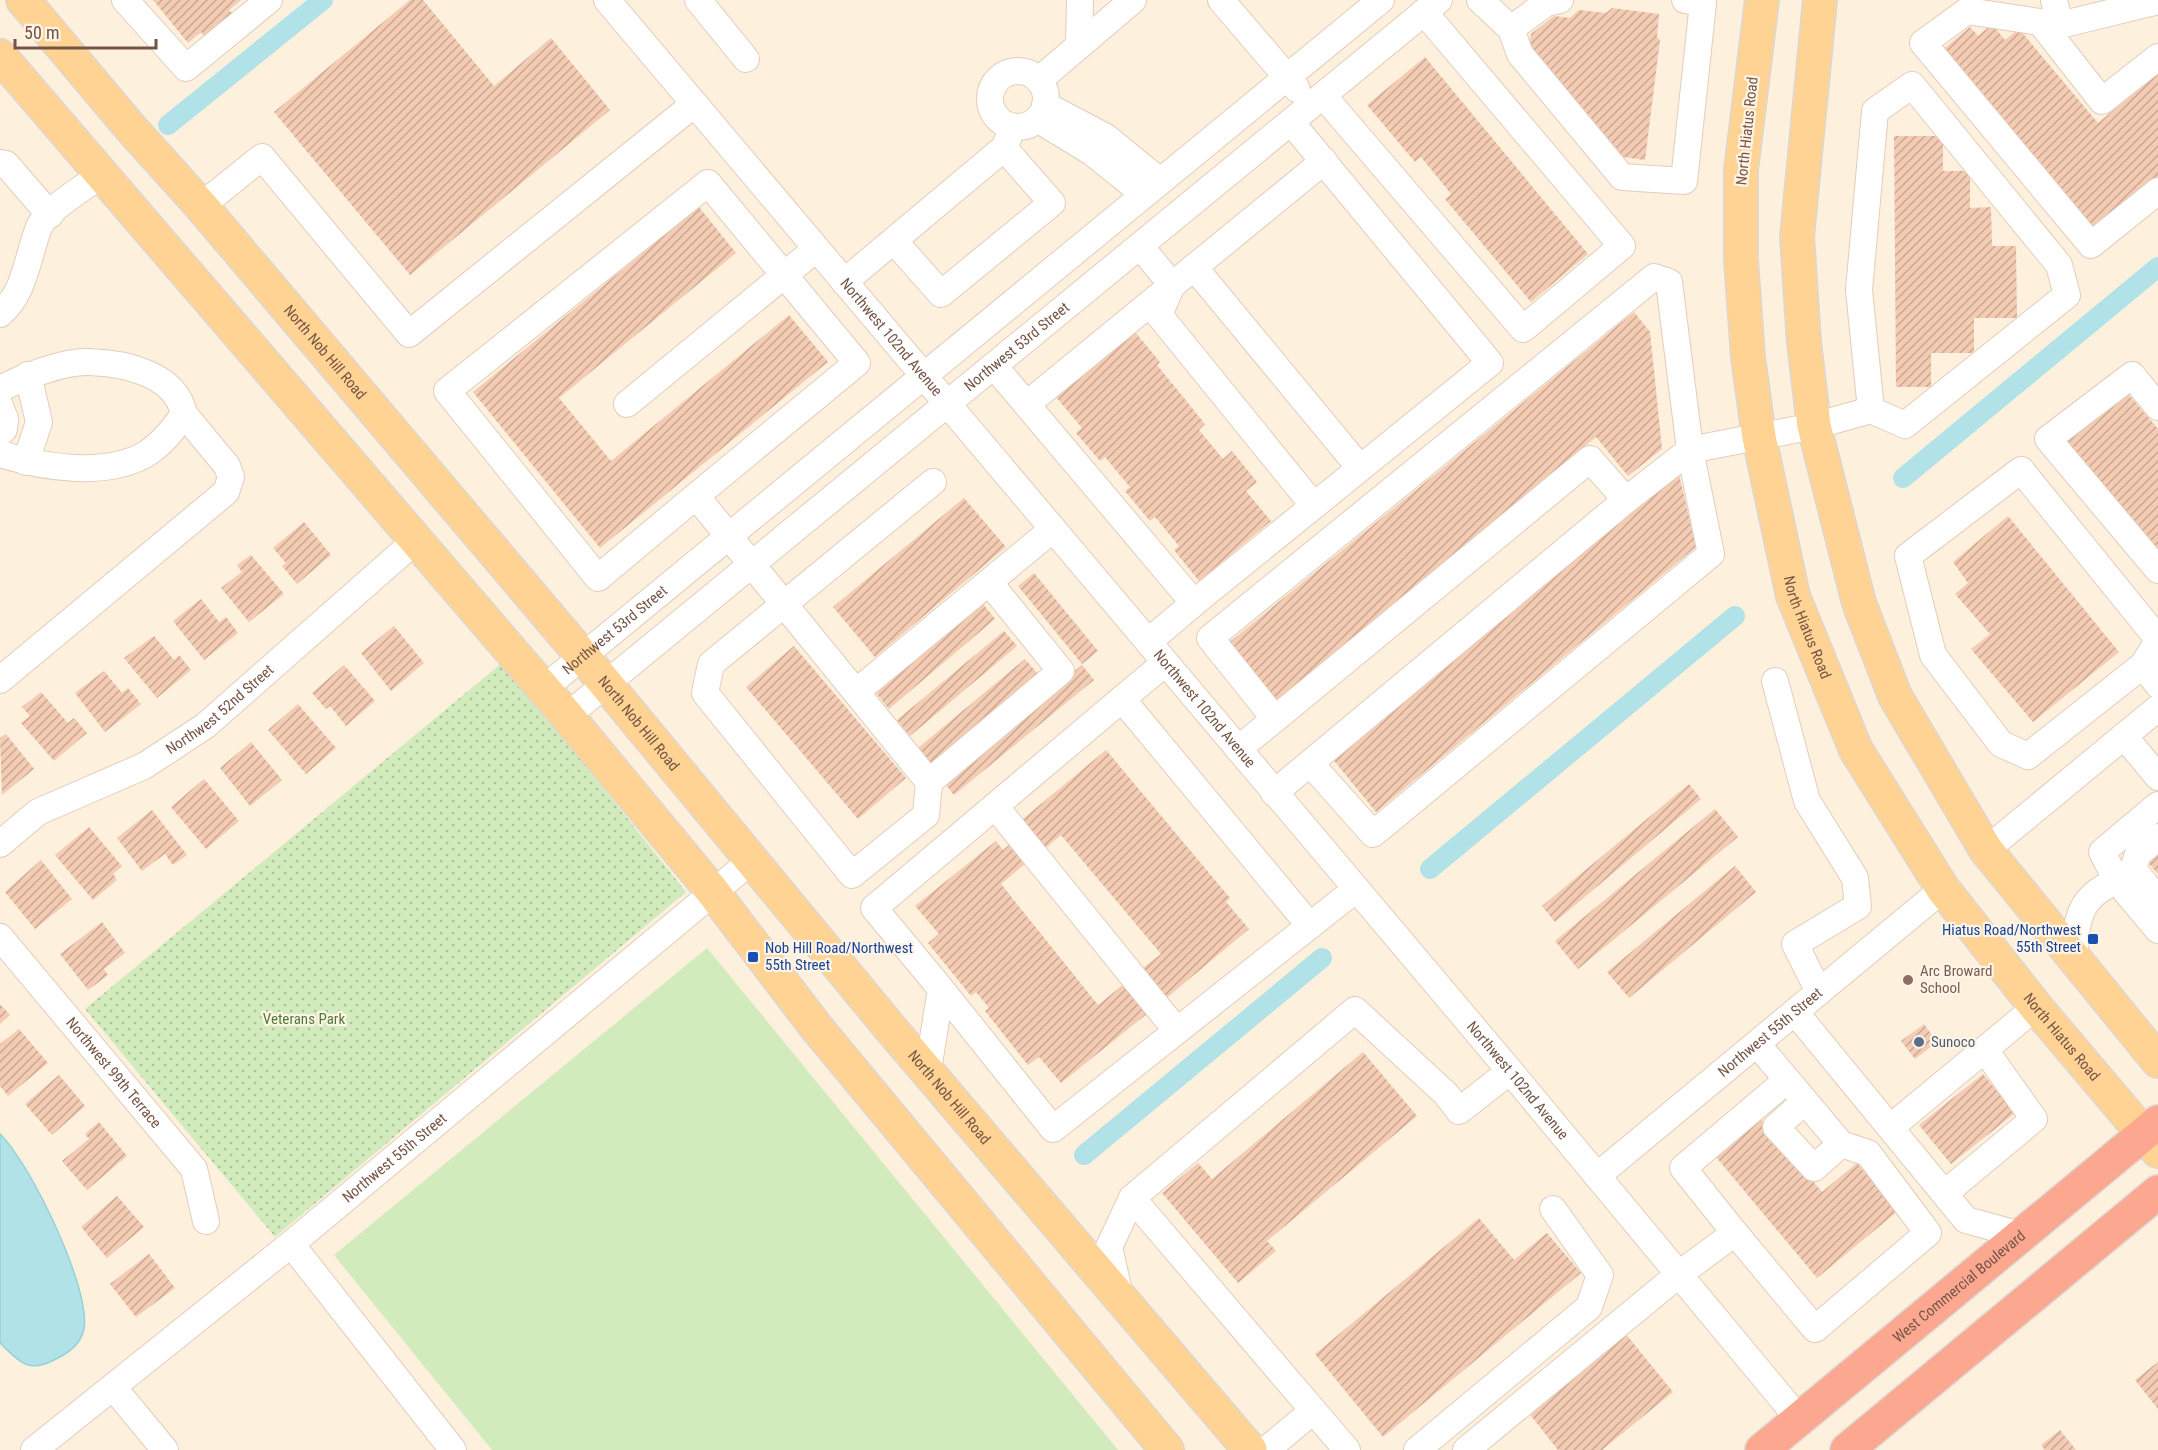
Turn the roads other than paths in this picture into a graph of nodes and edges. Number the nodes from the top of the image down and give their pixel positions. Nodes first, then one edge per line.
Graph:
1 (23, 0) edge
2 (126, 0) edge
3 (269, 0) edge
4 (607, 0) edge
5 (698, 0) edge
6 (1080, 0) edge
7 (1133, 0) edge
8 (1221, 0) edge
9 (1381, 0) edge
10 (1480, 0) edge
11 (1560, 0) edge
12 (1685, 0) edge
13 (1762, 0) edge
14 (1820, 0) edge
15 (2054, 0) edge
16 (2158, 1) edge
17 (1431, 6) edge
18 (2050, 24) junction
19 (1511, 29) junction
20 (1079, 46) junction
21 (0, 56) edge
22 (2158, 57) edge
23 (746, 59) dead end
24 (1287, 77) junction
25 (1040, 101) junction
26 (693, 105) junction
27 (1321, 106) junction
28 (1300, 133) dead end
29 (1008, 138) junction
30 (1324, 161) junction
31 (0, 163) edge
32 (102, 174) junction
33 (1152, 188) junction
34 (2158, 191) edge
35 (201, 206) junction
36 (50, 215) junction
37 (894, 241) junction
38 (1140, 246) junction
39 (816, 249) junction
40 (1194, 267) junction
41 (784, 275) junction
42 (844, 282) junction
43 (1172, 285) junction
44 (0, 314) edge
45 (994, 366) junction
46 (28, 375) junction
47 (924, 375) junction
48 (0, 389) edge
49 (948, 403) junction
50 (627, 404) dead end
51 (1027, 404) junction
52 (0, 406) edge
53 (2158, 407) edge
54 (1871, 410) junction
55 (184, 414) junction
56 (1814, 426) junction
57 (0, 432) edge
58 (1759, 437) junction
59 (1689, 450) junction
60 (0, 454) edge
61 (26, 462) junction
62 (1360, 468) junction
63 (933, 482) dead end
64 (696, 496) junction
65 (1626, 500) junction
66 (1314, 506) junction
67 (1053, 530) junction
68 (729, 536) junction
69 (415, 541) junction
70 (752, 565) junction
71 (2158, 570) edge
72 (989, 582) junction
73 (1194, 603) junction
74 (784, 605) junction
75 (2158, 640) edge
76 (1148, 642) junction
77 (582, 657) junction
78 (1165, 663) junction
79 (2150, 675) edge
80 (0, 680) edge
81 (1775, 681) dead end
82 (606, 684) junction
83 (543, 689) junction
84 (856, 692) junction
85 (1122, 699) junction
86 (2158, 708) edge
87 (567, 716) junction
88 (1275, 719) junction
89 (2124, 736) junction
90 (1238, 749) junction
91 (1310, 763) junction
92 (2158, 777) edge
93 (929, 782) junction
94 (1274, 793) junction
95 (2158, 805) edge
96 (995, 806) junction
97 (2158, 837) edge
98 (0, 844) edge
99 (1986, 850) junction
100 (751, 861) junction
101 (2117, 881) junction
102 (1943, 888) junction
103 (1355, 890) junction
104 (713, 892) junction
105 (2158, 900) edge
106 (1310, 926) junction
107 (2158, 930) edge
108 (0, 937) edge
109 (2074, 955) junction
110 (941, 988) junction
111 (1819, 992) junction
112 (2037, 1007) junction
113 (1795, 1012) junction
114 (1177, 1030) junction
115 (1757, 1044) junction
116 (1985, 1050) junction
117 (2158, 1060) edge
118 (927, 1070) junction
119 (1510, 1071) junction
120 (1787, 1080) junction
121 (1805, 1101) junction
122 (1891, 1127) junction
123 (2153, 1136) edge
124 (1841, 1144) junction
125 (1597, 1176) junction
126 (2158, 1192) edge
127 (1945, 1193) junction
128 (1132, 1198) junction
129 (1553, 1209) dead end
130 (206, 1221) dead end
131 (1736, 1233) junction
132 (2021, 1235) junction
133 (291, 1244) junction
134 (1678, 1275) junction
135 (1120, 1296) junction
136 (113, 1387) junction
137 (1313, 1411) junction
138 (1799, 1419) junction
139 (34, 1450) edge
140 (165, 1450) edge
141 (453, 1450) edge
142 (1167, 1450) edge
143 (1250, 1450) edge
144 (1266, 1450) edge
145 (1347, 1450) edge
146 (1417, 1450) edge
147 (1466, 1450) edge
148 (1762, 1450) edge
149 (1847, 1450) edge

1 - 35 main road, North Nob Hill Road
2 - 3 street
4 - 26 street, Northwest 102nd Avenue
5 - 23 street
6 - 20 street
7 - 20 street
8 - 24 street
9 - 24 street, Northwest 53rd Street
10 - 19 street
11 - 19 street
12 - 19 street
13 - 58 main road, North Hiatus Road
14 - 56 main road
15 - 18 street
16 - 18 street
17 - 27 street, Northwest 53rd Street
17 - 27 street
18 - 22 street
18 - 34 street
20 - 25 street
21 - 32 main road
24 - 27 street
24 - 33 street, Northwest 53rd Street
25 - 29 street
25 - 29 street
25 - 33 street
26 - 35 street
26 - 39 street, Northwest 102nd Avenue
27 - 38 street, Northwest 53rd Street
28 - 30 street
29 - 37 street
29 - 37 street
30 - 40 street
30 - 62 street
31 - 36 street
32 - 36 street
32 - 69 main road
33 - 47 street, Northwest 53rd Street
35 - 77 main road, North Nob Hill Road
36 - 44 street
37 - 42 street
38 - 43 street
38 - 45 street, Northwest 53rd Street
39 - 41 street
39 - 42 street, Northwest 102nd Avenue
40 - 43 street
40 - 62 street
41 - 50 street
41 - 64 street
41 - 64 street
42 - 47 street, Northwest 102nd Avenue
43 - 51 street
43 - 66 street
45 - 49 street, Northwest 53rd Street
45 - 51 street
46 - 48 street
46 - 55 street
46 - 61 street
47 - 49 street, Northwest 102nd Avenue
47 - 68 street, Northwest 53rd Street
49 - 67 street, Northwest 102nd Avenue
49 - 70 street, Northwest 53rd Street
51 - 73 street
52 - 57 street
53 - 71 street
54 - 54 street
54 - 56 street
55 - 61 street
55 - 80 street
56 - 58 street
56 - 99 main road
58 - 59 street
58 - 102 main road, North Hiatus Road
59 - 65 street
59 - 88 street
59 - 91 street
60 - 61 street
62 - 66 street
63 - 74 street
64 - 68 street
65 - 88 street
65 - 91 street
66 - 73 street
67 - 72 street
67 - 76 street, Northwest 102nd Avenue
68 - 70 street
68 - 77 street, Northwest 53rd Street
69 - 83 main road
69 - 98 street, Northwest 52nd Street
70 - 74 street
70 - 82 street, Northwest 53rd Street
72 - 84 street
72 - 93 street
73 - 76 street
74 - 84 street
74 - 93 street
75 - 79 street
75 - 79 street
76 - 78 street, Northwest 102nd Avenue
77 - 82 main road, North Nob Hill Road
77 - 83 street, Northwest 53rd Street
78 - 85 street
78 - 90 street, Northwest 102nd Avenue
81 - 111 street
82 - 87 street, Northwest 53rd Street
82 - 100 main road, North Nob Hill Road
83 - 87 main road
84 - 93 street
85 - 96 street
85 - 106 street
86 - 89 street
87 - 104 main road
88 - 90 street
89 - 92 street
89 - 99 street
90 - 94 street, Northwest 102nd Avenue
91 - 94 street
94 - 103 street, Northwest 102nd Avenue
95 - 101 street
96 - 110 street
96 - 114 street
97 - 105 street
99 - 109 main road
100 - 104 street, Northwest 55th Street
100 - 118 main road, North Nob Hill Road
101 - 107 street
101 - 109 street
102 - 111 street, Northwest 55th Street
102 - 112 main road, North Hiatus Road
103 - 106 street
103 - 119 street, Northwest 102nd Avenue
104 - 133 street, Northwest 55th Street
104 - 142 main road
106 - 114 street
108 - 130 street, Northwest 99th Terrace
109 - 117 main road
110 - 114 street
110 - 118 street
111 - 113 street, Northwest 55th Street
112 - 116 street
112 - 123 main road, North Hiatus Road
113 - 115 street, Northwest 55th Street
113 - 122 street
115 - 120 street
115 - 125 street, Northwest 55th Street
116 - 122 street
116 - 127 street
118 - 135 main road, North Nob Hill Road
119 - 125 street, Northwest 102nd Avenue
119 - 128 street
120 - 121 street
120 - 131 street
121 - 124 street
121 - 124 street
122 - 127 street
123 - 132 highway, West Commercial Boulevard
124 - 131 street
125 - 134 street, Northwest 102nd Avenue
126 - 149 highway
127 - 132 street
128 - 135 street
128 - 137 street
129 - 146 street
131 - 134 street
132 - 138 highway, West Commercial Boulevard
133 - 136 street, Northwest 55th Street
133 - 141 street
134 - 138 street, Northwest 102nd Avenue
134 - 147 street
135 - 143 main road, North Nob Hill Road
136 - 139 street, Northwest 55th Street
136 - 140 street
137 - 144 street
137 - 145 street
138 - 148 highway, West Commercial Boulevard

